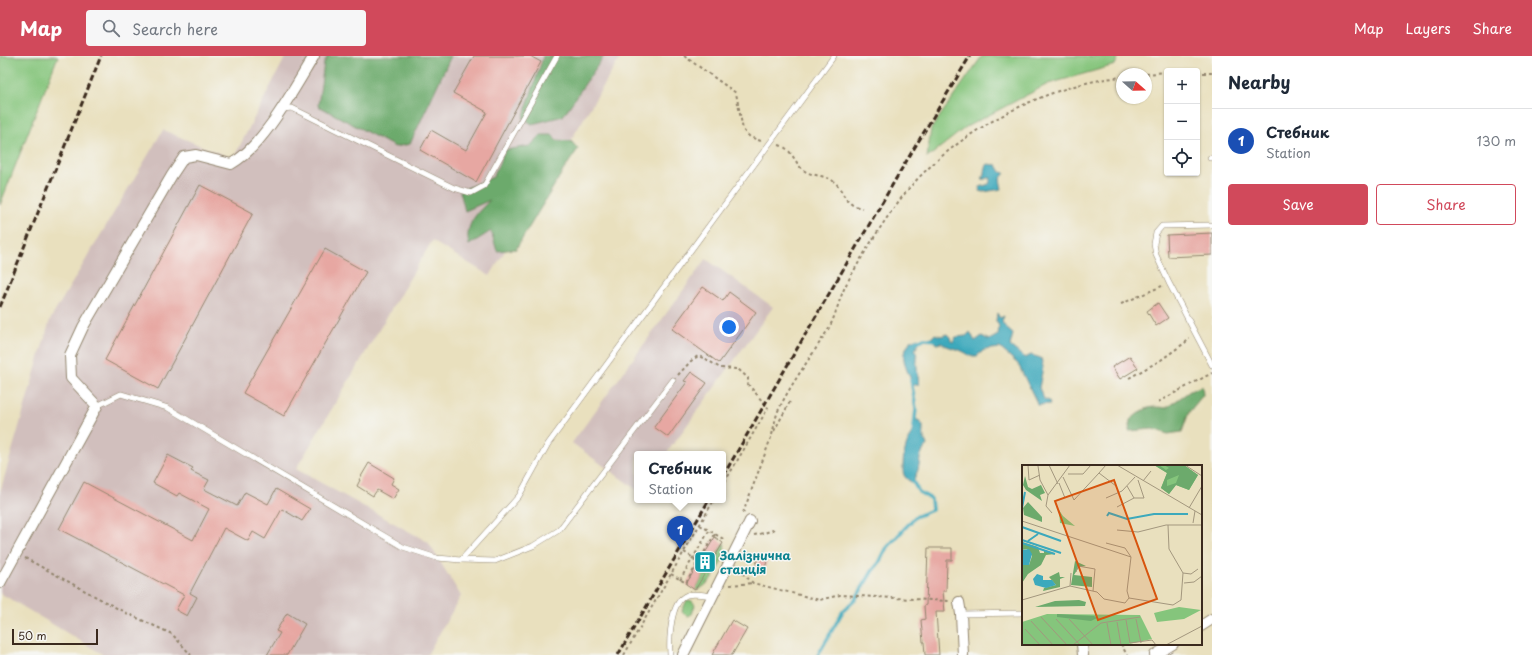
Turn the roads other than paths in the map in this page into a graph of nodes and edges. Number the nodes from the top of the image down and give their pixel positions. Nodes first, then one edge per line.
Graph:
1 (314, 56) edge
2 (557, 56) edge
3 (834, 56) edge
4 (283, 108) junction
5 (1212, 225) edge
6 (1212, 365) edge
7 (673, 380) road end
8 (97, 406) junction
9 (750, 520) dead end
10 (462, 560) junction
11 (0, 583) edge
12 (712, 596) junction
13 (959, 602) road end
14 (1022, 613) edge
15 (961, 614) junction
16 (1212, 619) edge
17 (1202, 625) edge
18 (1082, 645) edge
19 (1171, 645) edge
20 (670, 655) edge
21 (683, 655) edge
22 (963, 655) edge
23 (1083, 655) edge
24 (1155, 655) edge

1 - 4 street
2 - 4 lane
3 - 10 lane
4 - 8 street
5 - 6 lane
7 - 10 lane
8 - 10 lane
8 - 11 street
9 - 12 street
12 - 20 lane
12 - 21 street
13 - 15 street
14 - 15 lane
15 - 22 street
16 - 17 street
18 - 23 street
19 - 24 street

